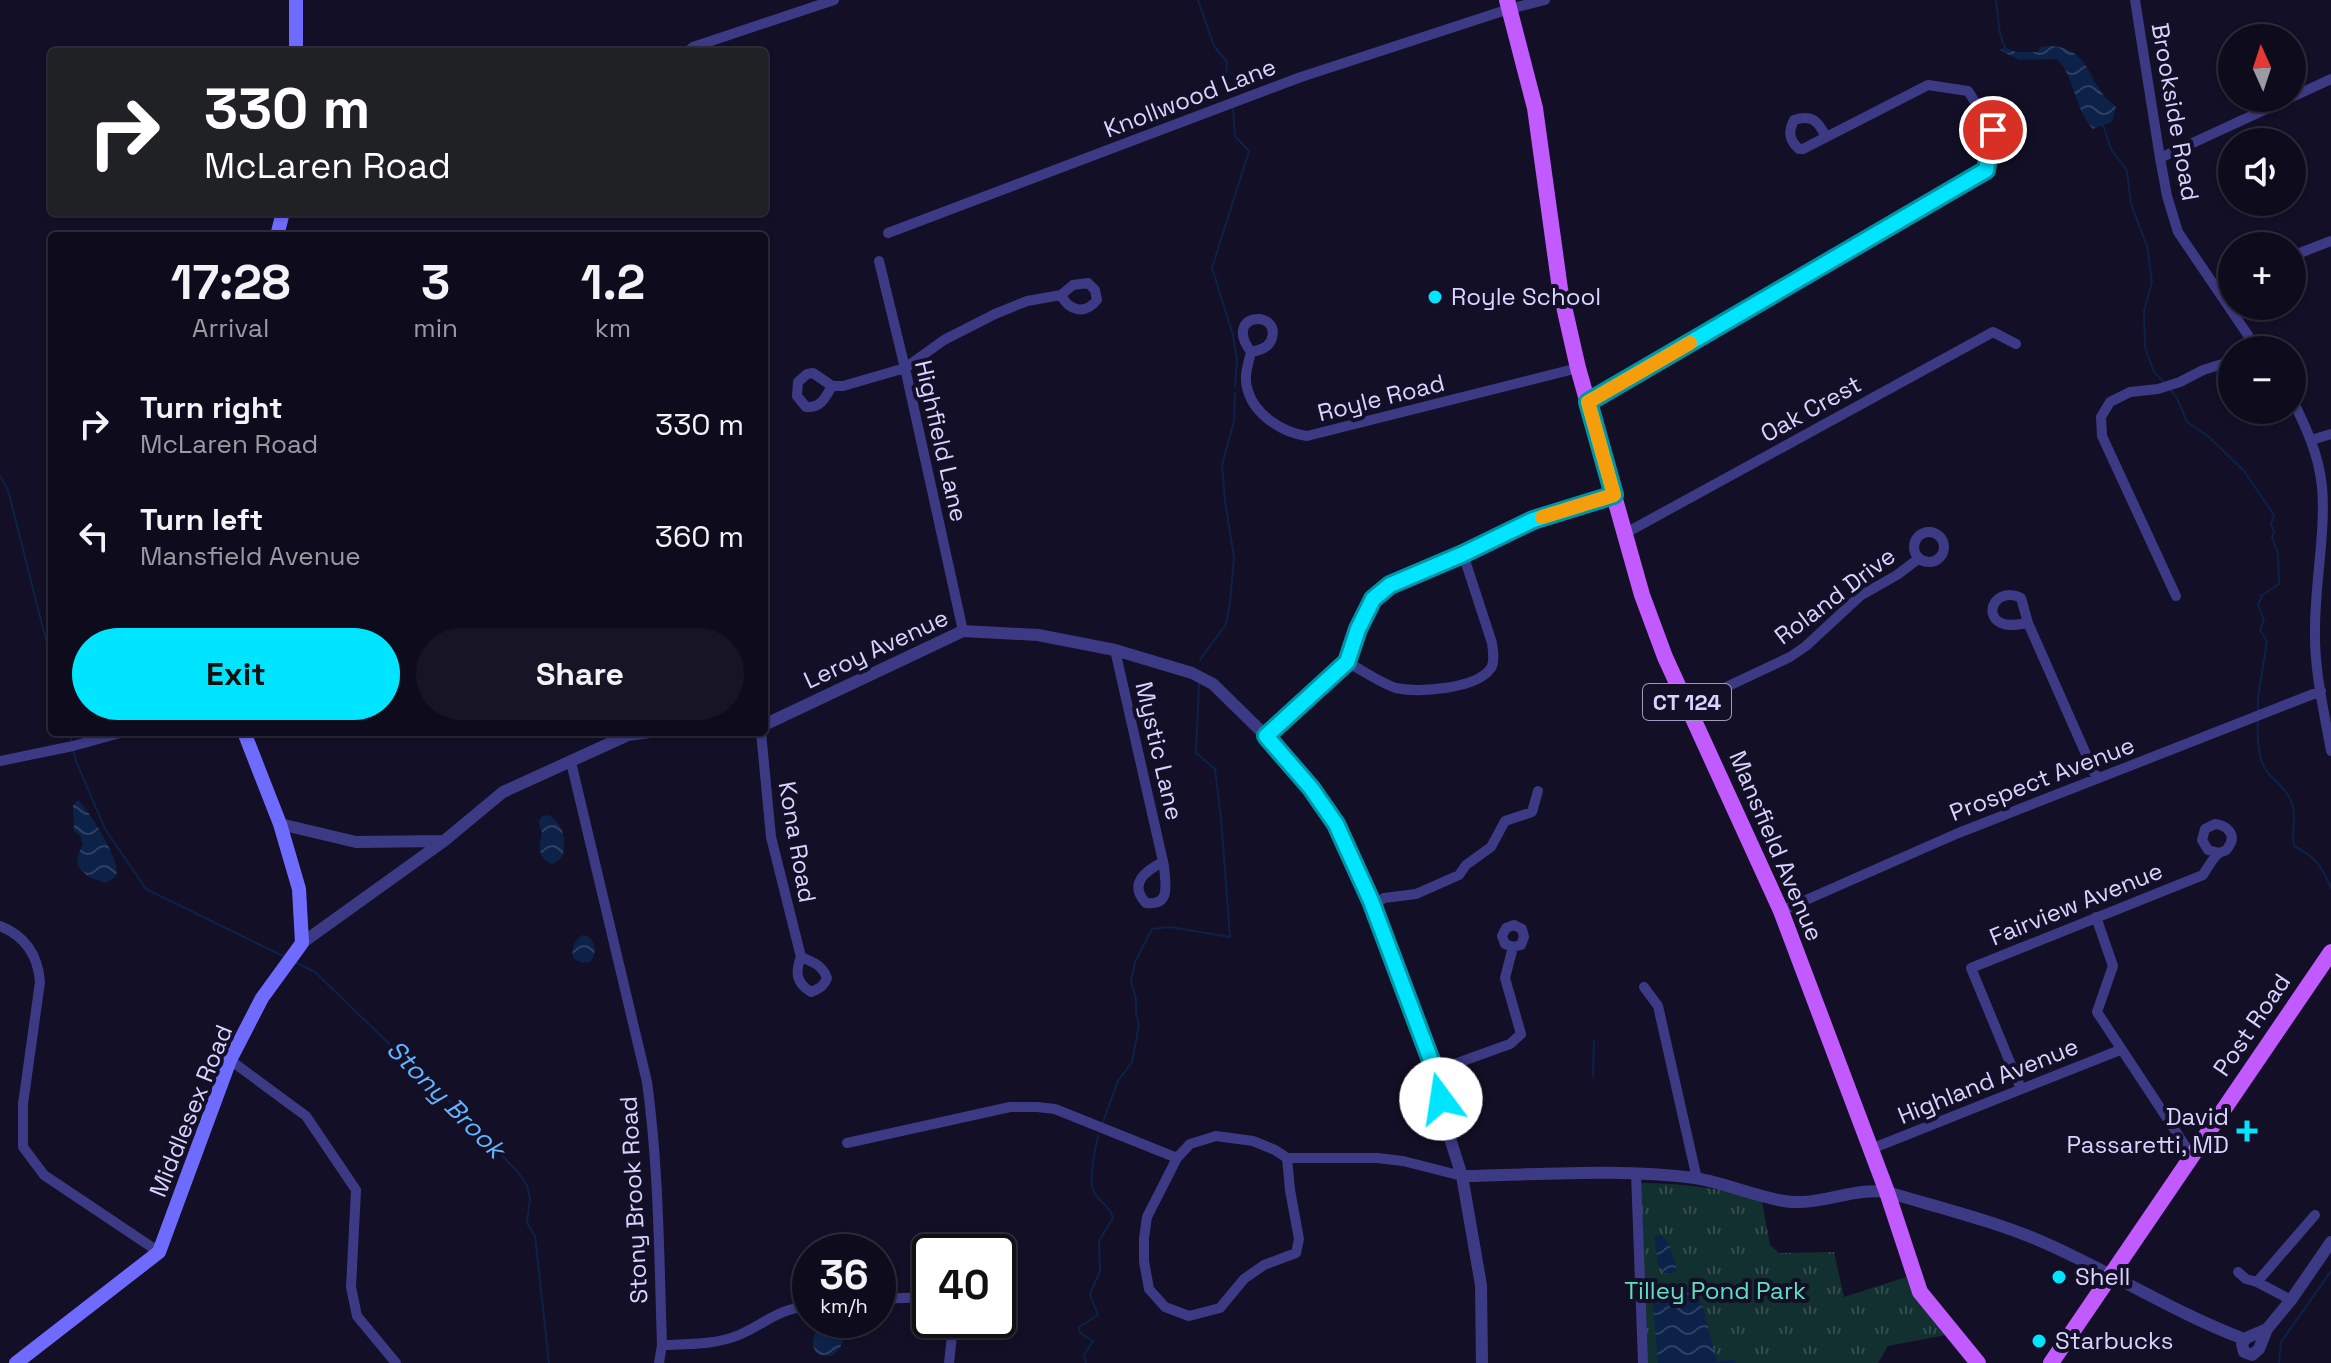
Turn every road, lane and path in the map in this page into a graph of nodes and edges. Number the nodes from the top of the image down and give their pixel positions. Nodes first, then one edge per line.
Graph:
1 (296, 0) edge
2 (834, 0) edge
3 (1545, 0) edge
4 (2135, 0) edge
5 (1508, 4) edge
6 (296, 48) edge
7 (692, 48) edge
8 (2331, 79) edge
9 (2306, 91) edge
10 (2260, 112) edge
11 (1826, 137) dead end
12 (2160, 158) junction
13 (888, 233) dead end
14 (2331, 241) edge
15 (2306, 251) edge
16 (879, 261) dead end
17 (2218, 289) edge
18 (1061, 295) dead end
19 (2016, 344) dead end
20 (1251, 352) dead end
21 (2218, 365) edge
22 (905, 368) junction
23 (1578, 368) junction
24 (832, 386) dead end
25 (1588, 402) junction
26 (2304, 424) edge
27 (2331, 434) edge
28 (2311, 440) junction
29 (1614, 495) junction
30 (1624, 534) junction
31 (1463, 554) junction
32 (1918, 559) dead end
33 (2176, 596) dead end
34 (2028, 623) dead end
35 (963, 631) junction
36 (1115, 650) junction
37 (1347, 662) junction
38 (2321, 691) junction
39 (1688, 705) junction
40 (768, 723) edge
41 (109, 736) edge
42 (246, 736) edge
43 (626, 736) edge
44 (761, 736) edge
45 (1266, 736) junction
46 (2331, 751) edge
47 (0, 761) edge
48 (571, 762) junction
49 (2097, 779) junction
50 (1538, 791) dead end
51 (280, 824) junction
52 (444, 841) junction
53 (2219, 853) dead end
54 (1163, 862) dead end
55 (1373, 907) junction
56 (1781, 911) junction
57 (2096, 917) junction
58 (0, 926) edge
59 (302, 943) junction
60 (1513, 947) dead end
61 (2331, 952) edge
62 (801, 957) dead end
63 (1644, 987) dead end
64 (2120, 1050) junction
65 (230, 1060) junction
66 (1435, 1071) junction
67 (2021, 1089) junction
68 (847, 1143) dead end
69 (1871, 1149) junction
70 (2194, 1153) junction
71 (1177, 1158) junction
72 (1287, 1158) junction
73 (1636, 1173) junction
74 (1462, 1176) junction
75 (1697, 1179) junction
76 (1887, 1192) junction
77 (2315, 1215) dead end
78 (2331, 1242) edge
79 (159, 1252) junction
80 (2238, 1272) dead end
81 (2112, 1275) junction
82 (2257, 1282) junction
83 (2291, 1300) junction
84 (792, 1310) edge
85 (952, 1338) edge
86 (2251, 1340) junction
87 (662, 1345) junction
88 (2248, 1359) edge
89 (16, 1363) edge
90 (396, 1363) edge
91 (659, 1363) edge
92 (949, 1363) edge
93 (1482, 1363) edge
94 (1643, 1363) edge
95 (1978, 1363) edge
96 (2051, 1363) edge

1 - 6 main road
2 - 7 street
3 - 5 street, Knollwood Lane
4 - 12 street, Brookside Road
5 - 13 street, Knollwood Lane
5 - 23 main road, Mansfield Avenue / CT 124
8 - 9 street
10 - 12 street
11 - 25 street
12 - 17 street, Brookside Road
14 - 15 street
16 - 22 street, Highfield Lane
18 - 22 street
19 - 30 street, Oak Crest
20 - 23 street, Royle Road
21 - 33 street
22 - 24 street
22 - 35 street, Highfield Lane
23 - 25 main road, Mansfield Avenue / CT 124
25 - 29 main road, Mansfield Avenue / CT 124
26 - 28 street
27 - 28 street
28 - 38 street
29 - 30 main road, Mansfield Avenue / CT 124
29 - 31 street
30 - 39 main road, Mansfield Avenue / CT 124
31 - 37 street
31 - 37 street
32 - 39 street, Roland Drive
34 - 49 street
35 - 36 street, Leroy Avenue
35 - 40 street, Leroy Avenue
36 - 45 street, Leroy Avenue
36 - 54 street, Mystic Lane
37 - 45 street
38 - 46 street
38 - 49 street, Prospect Avenue
39 - 56 main road, Mansfield Avenue / CT 124
41 - 47 street
42 - 51 main road
43 - 48 street
44 - 62 street, Kona Road
45 - 55 street, Leroy Avenue
48 - 52 street
48 - 87 street, Stony Brook Road
49 - 56 street, Prospect Avenue
50 - 55 street
51 - 52 street
51 - 59 main road
52 - 59 street
53 - 57 street, Fairview Avenue
55 - 66 street, Leroy Avenue
56 - 69 main road, Mansfield Avenue / CT 124
57 - 64 street
57 - 67 street, Fairview Avenue
58 - 79 street
59 - 65 main road, Middlesex Road
60 - 66 street
61 - 70 main road, Post Road
63 - 75 street
64 - 67 street, Highland Avenue
64 - 70 street
65 - 79 main road, Middlesex Road
65 - 90 street
66 - 74 street, Leroy Avenue
67 - 69 street, Highland Avenue
68 - 71 street
69 - 76 main road, Mansfield Avenue / CT 124
70 - 81 main road, Post Road
71 - 72 street
71 - 72 street
72 - 74 street
73 - 74 street
73 - 75 street
73 - 94 street
74 - 93 street, Leroy Avenue
75 - 76 street
76 - 81 street
76 - 95 main road, Mansfield Avenue / CT 124
77 - 82 street
78 - 83 street
79 - 89 main road
80 - 82 street
81 - 86 street
81 - 96 main road, Post Road
82 - 83 street
83 - 86 street
84 - 87 street
85 - 92 street
86 - 88 street
87 - 91 street, Stony Brook Road

